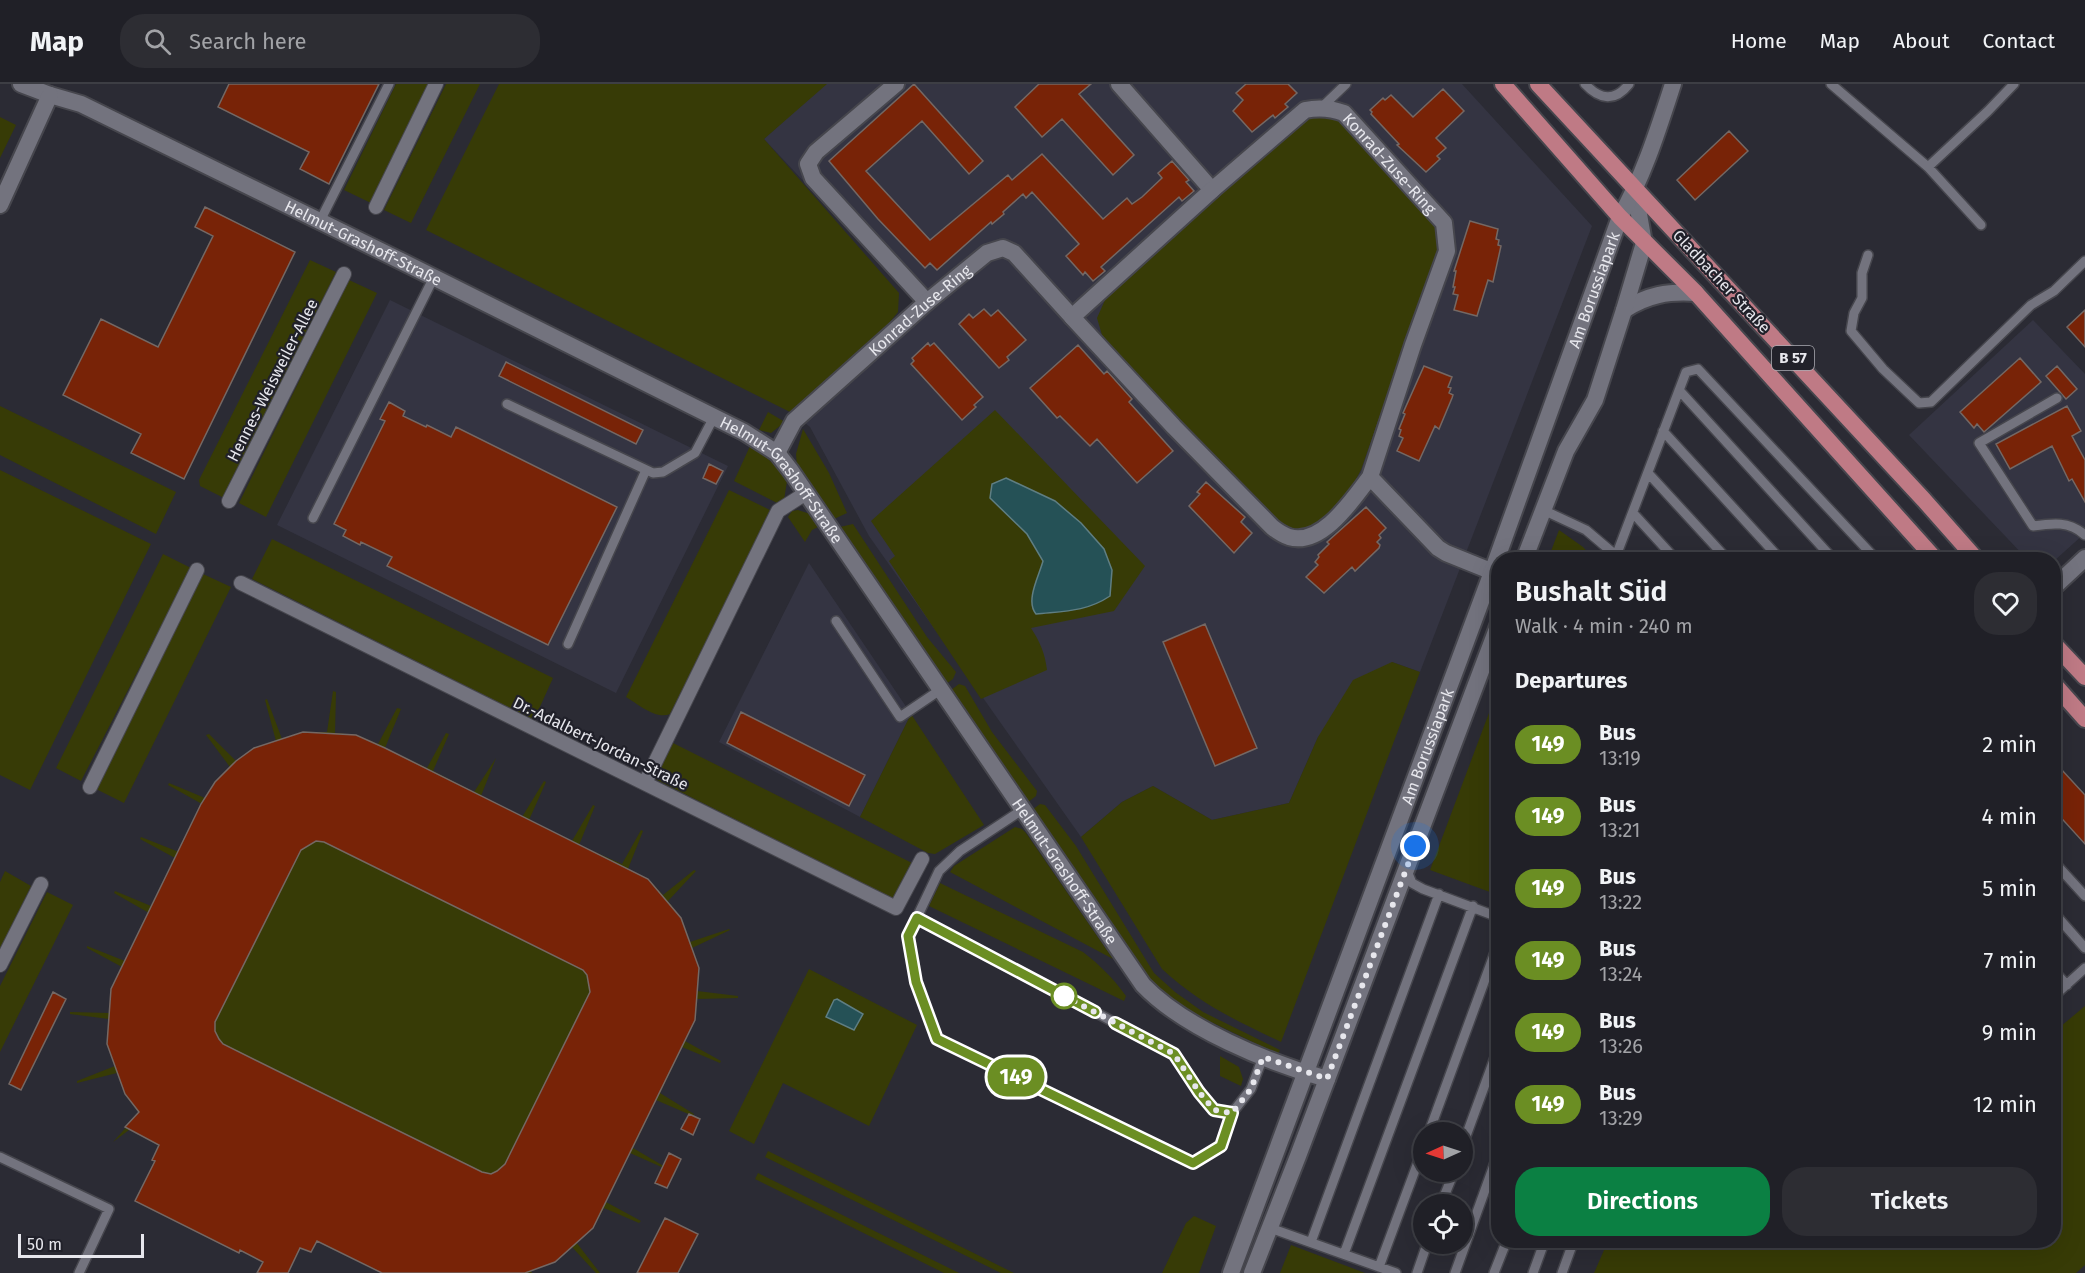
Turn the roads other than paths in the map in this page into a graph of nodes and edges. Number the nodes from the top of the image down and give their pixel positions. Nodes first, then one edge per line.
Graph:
1 (21, 84) edge
2 (36, 84) edge
3 (389, 84) edge
4 (436, 84) edge
5 (896, 84) edge
6 (1119, 84) edge
7 (1346, 84) edge
8 (1503, 84) edge
9 (1538, 84) edge
10 (1585, 84) edge
11 (1629, 84) edge
12 (1673, 84) edge
13 (1831, 84) edge
14 (2014, 84) edge
15 (50, 95) junction
16 (1321, 108) junction
17 (1928, 167) junction
18 (1212, 190) junction
19 (1635, 191) junction
20 (0, 205) edge
21 (376, 207) dead end
22 (1620, 217) junction
23 (320, 221) junction
24 (1981, 225) dead end
25 (1644, 243) junction
26 (1868, 255) dead end
27 (2085, 261) edge
28 (344, 274) dead end
29 (434, 277) junction
30 (1696, 292) junction
31 (927, 302) junction
32 (1624, 310) junction
33 (1072, 317) junction
34 (1679, 390) junction
35 (2057, 398) dead end
36 (507, 404) dead end
37 (714, 417) junction
38 (1664, 431) junction
39 (777, 453) junction
40 (646, 470) junction
41 (1648, 473) junction
42 (1370, 477) junction
43 (806, 493) junction
44 (229, 501) dead end
45 (1543, 510) junction
46 (1633, 513) junction
47 (312, 518) dead end
48 (2085, 535) edge
49 (1502, 552) edge
50 (1527, 552) edge
51 (1611, 552) edge
52 (1620, 552) edge
53 (1669, 552) edge
54 (1721, 552) edge
55 (1774, 552) edge
56 (1827, 552) edge
57 (1870, 552) edge
58 (1929, 552) edge
59 (1970, 552) edge
60 (2085, 558) edge
61 (197, 570) dead end
62 (1491, 571) edge
63 (2061, 580) edge
64 (241, 583) dead end
65 (1491, 584) edge
66 (836, 621) dead end
67 (568, 644) dead end
68 (1491, 645) edge
69 (2061, 651) edge
70 (2085, 677) edge
71 (940, 690) junction
72 (2061, 692) edge
73 (2085, 719) edge
74 (645, 783) junction
75 (90, 787) dead end
76 (1022, 810) junction
77 (922, 859) dead end
78 (1407, 868) junction
79 (2061, 870) edge
80 (41, 884) dead end
81 (1439, 894) junction
82 (2085, 896) edge
83 (1473, 906) junction
84 (1491, 914) edge
85 (917, 918) junction
86 (2061, 921) edge
87 (2085, 948) edge
88 (1491, 963) edge
89 (0, 965) edge
90 (2085, 968) edge
91 (2061, 979) edge
92 (2067, 985) junction
93 (2061, 990) edge
94 (1263, 1057) junction
95 (1491, 1068) edge
96 (1305, 1073) junction
97 (1327, 1079) junction
98 (1232, 1113) junction
99 (1433, 1122) edge
100 (1471, 1122) edge
101 (0, 1157) edge
102 (1491, 1173) edge
103 (1413, 1175) edge
104 (1270, 1228) junction
105 (1311, 1242) junction
106 (1504, 1248) edge
107 (1542, 1248) edge
108 (1571, 1248) edge
109 (1344, 1254) junction
110 (1424, 1254) edge
111 (1378, 1267) junction
112 (79, 1273) edge
113 (1231, 1273) edge
114 (1252, 1273) edge
115 (1396, 1273) edge
116 (1417, 1273) edge
117 (1455, 1273) edge
118 (1494, 1273) edge
119 (1533, 1273) edge
120 (1562, 1273) edge

1 - 15 street, Helmut-Grashoff-Straße
2 - 15 street, Helmut-Grashoff-Straße
3 - 23 lane
4 - 21 street
5 - 31 street
6 - 18 street
7 - 16 lane
8 - 22 main road, Gladbacher Straße / B 57
9 - 19 main road, Gladbacher Straße / B 57
10 - 11 lane
12 - 19 street, Am Borussiapark
13 - 17 lane
14 - 17 lane
15 - 20 street
15 - 23 street, Helmut-Grashoff-Straße
16 - 18 street, Konrad-Zuse-Ring
16 - 42 street, Konrad-Zuse-Ring
17 - 24 lane
18 - 33 street, Konrad-Zuse-Ring
19 - 22 street, Am Borussiapark
19 - 25 street
19 - 59 main road, Gladbacher Straße / B 57
22 - 25 main road, Gladbacher Straße / B 57
22 - 49 street, Am Borussiapark
23 - 29 street, Helmut-Grashoff-Straße
25 - 30 main road, Gladbacher Straße / B 57
25 - 32 street, Am Borussiapark
26 - 27 lane
28 - 44 street, Hennes-Weisweiler-Allee
29 - 37 street, Helmut-Grashoff-Straße
29 - 47 lane
30 - 32 street
30 - 58 main road, Gladbacher Straße / B 57
31 - 33 street, Konrad-Zuse-Ring
31 - 39 street, Konrad-Zuse-Ring
32 - 45 street, Am Borussiapark
33 - 42 street, Konrad-Zuse-Ring
34 - 38 lane
34 - 56 lane
34 - 57 lane
35 - 48 lane
36 - 40 lane
37 - 39 street, Helmut-Grashoff-Straße
37 - 40 lane
38 - 41 lane
38 - 55 lane
39 - 43 street, Helmut-Grashoff-Straße
40 - 67 lane
41 - 46 lane
41 - 54 lane
42 - 62 street
43 - 71 street, Helmut-Grashoff-Straße
43 - 74 street
45 - 50 street, Am Borussiapark
45 - 51 lane
46 - 52 lane
46 - 53 lane
60 - 63 street
61 - 75 street
64 - 74 street, Dr.-Adalbert-Jordan-Straße
65 - 96 street, Am Borussiapark
66 - 71 lane
68 - 78 street, Am Borussiapark
69 - 70 main road
71 - 76 street, Helmut-Grashoff-Straße
72 - 73 main road
74 - 77 street, Dr.-Adalbert-Jordan-Straße
76 - 85 lane
76 - 94 street, Helmut-Grashoff-Straße
78 - 81 lane
78 - 97 street, Am Borussiapark
79 - 82 lane
80 - 89 street
81 - 83 lane
81 - 105 lane
83 - 84 lane
83 - 109 lane
85 - 98 lane
85 - 98 lane
86 - 87 lane
88 - 99 lane
90 - 92 lane
91 - 92 lane
92 - 93 lane
94 - 96 street, Helmut-Grashoff-Straße
94 - 98 lane
95 - 100 lane
96 - 97 street, Helmut-Grashoff-Straße
96 - 113 street, Am Borussiapark
97 - 104 street, Am Borussiapark
101 - 112 lane
102 - 117 lane
103 - 111 lane
104 - 105 lane
104 - 114 street, Am Borussiapark
105 - 109 lane
106 - 118 lane
107 - 119 lane
108 - 120 lane
109 - 111 lane
110 - 116 lane
111 - 115 lane

